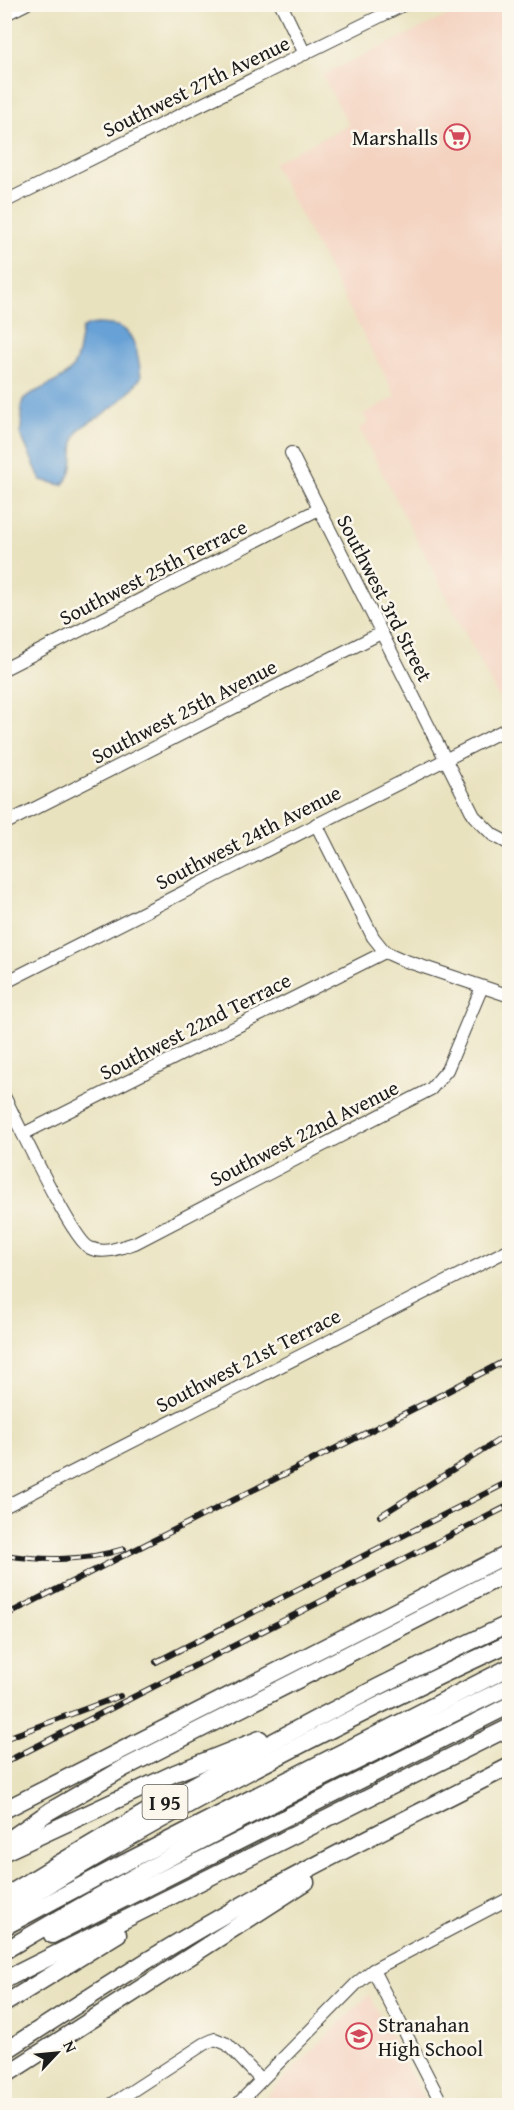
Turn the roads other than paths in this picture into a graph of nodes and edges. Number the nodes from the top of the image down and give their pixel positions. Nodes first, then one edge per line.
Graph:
1 (26, 4) edge
2 (281, 4) edge
3 (405, 4) edge
4 (4, 15) edge
5 (305, 54) junction
6 (4, 202) edge
7 (291, 453) dead end
8 (319, 509) junction
9 (381, 633) junction
10 (4, 669) edge
11 (510, 727) edge
12 (445, 759) junction
13 (4, 824) edge
14 (316, 824) junction
15 (510, 844) edge
16 (385, 952) junction
17 (4, 983) edge
18 (482, 987) junction
19 (510, 996) edge
20 (4, 1096) edge
21 (24, 1134) junction
22 (510, 1249) edge
23 (4, 1506) edge
24 (510, 1552) edge
25 (510, 1572) edge
26 (510, 1623) edge
27 (510, 1643) edge
28 (510, 1667) edge
29 (510, 1686) edge
30 (510, 1705) edge
31 (328, 1712) junction
32 (510, 1726) edge
33 (510, 1766) edge
34 (437, 1804) junction
35 (4, 1810) edge
36 (4, 1843) edge
37 (4, 1852) edge
38 (203, 1881) junction
39 (4, 1897) edge
40 (510, 1898) edge
41 (4, 1912) edge
42 (4, 1927) edge
43 (4, 1951) edge
44 (4, 1959) edge
45 (373, 1970) junction
46 (4, 1980) edge
47 (4, 2004) edge
48 (4, 2052) edge
49 (4, 2076) edge
50 (261, 2080) junction
51 (109, 2106) edge
52 (236, 2106) edge
53 (443, 2106) edge

1 - 4 street
2 - 5 street
3 - 5 street, Southwest 27th Avenue
5 - 6 street, Southwest 27th Avenue
7 - 8 street, Southwest 3rd Street
8 - 9 street, Southwest 3rd Street
8 - 10 street, Southwest 25th Terrace
9 - 12 street, Southwest 3rd Street
9 - 13 street, Southwest 25th Avenue
11 - 12 street, Southwest 24th Avenue
12 - 14 street, Southwest 24th Avenue
12 - 15 street
14 - 16 street
14 - 17 street, Southwest 24th Avenue
16 - 18 street
16 - 21 street, Southwest 22nd Terrace
18 - 19 street
18 - 21 street, Southwest 22nd Avenue
20 - 21 street
22 - 23 street, Southwest 21st Terrace
24 - 35 highway
25 - 36 highway
26 - 31 highway, I 95
27 - 41 highway
28 - 42 highway
29 - 43 highway
30 - 44 highway
31 - 37 highway
31 - 39 highway, I 95
32 - 38 highway
33 - 34 highway
34 - 48 highway
34 - 49 highway
38 - 46 highway
38 - 47 highway
40 - 45 street
45 - 50 street
45 - 53 street
50 - 51 street
50 - 52 street

